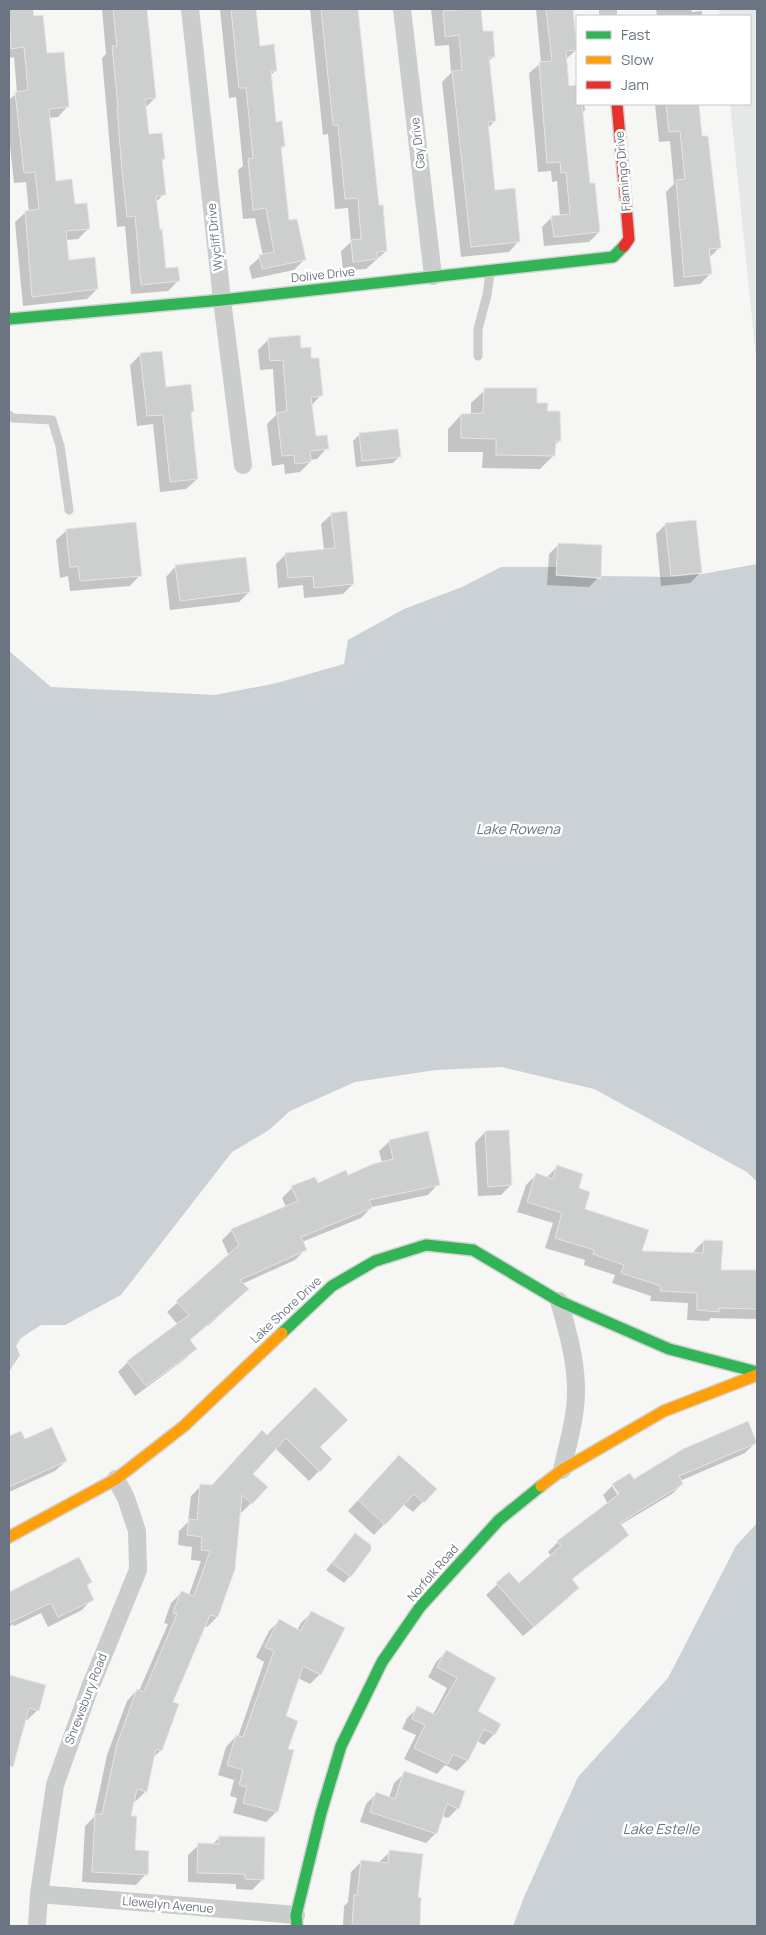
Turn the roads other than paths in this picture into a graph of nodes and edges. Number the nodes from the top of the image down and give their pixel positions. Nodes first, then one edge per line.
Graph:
1 (190, 9) edge
2 (402, 9) edge
3 (617, 105) edge
4 (629, 238) joint
5 (491, 270) junction
6 (433, 276) junction
7 (222, 300) junction
8 (10, 320) edge
9 (478, 356) dead end
10 (9, 415) edge
11 (243, 466) dead end
12 (68, 510) dead end
13 (559, 1301) junction
14 (757, 1373) edge
15 (562, 1470) junction
16 (116, 1479) junction
17 (9, 1537) edge
18 (39, 1894) junction
19 (296, 1921) edge
20 (37, 1926) edge

1 - 7 street, Wycliff Drive
2 - 6 street, Gay Drive
3 - 4 street, Flamingo Drive
4 - 5 street, Dolive Drive
5 - 6 street, Dolive Drive
5 - 9 lane
6 - 7 street, Dolive Drive
7 - 8 street, Dolive Drive
7 - 11 street, Wycliff Drive
10 - 12 lane
13 - 14 street, Lake Shore Drive
13 - 15 street
13 - 16 street, Lake Shore Drive
14 - 15 street, Norfolk Road
15 - 19 street, Norfolk Road
16 - 17 street, Lake Shore Drive
16 - 18 street, Shrewsbury Road
18 - 19 street, Llewelyn Avenue
18 - 20 street, Shrewsbury Road

